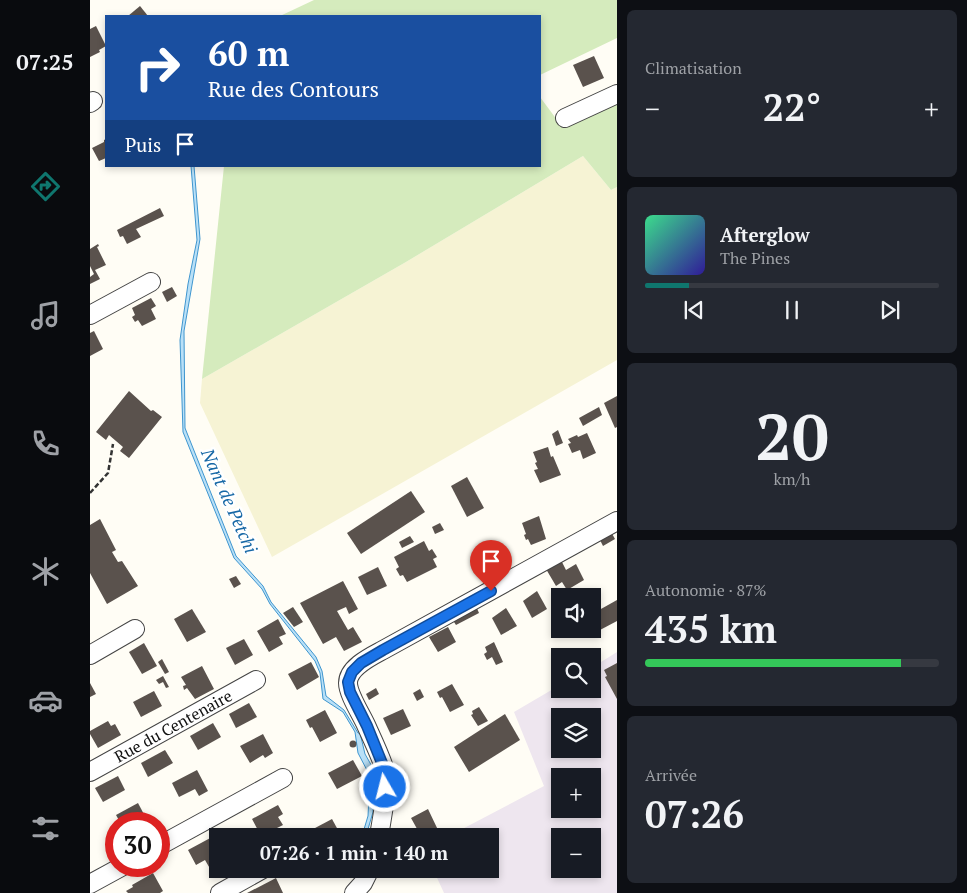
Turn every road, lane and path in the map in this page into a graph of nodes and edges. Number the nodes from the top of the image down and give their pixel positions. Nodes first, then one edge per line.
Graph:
1 (617, 94) edge
2 (565, 118) dead end
3 (151, 282) dead end
4 (90, 315) edge
5 (113, 444) dead end
6 (90, 492) edge
7 (617, 521) edge
8 (135, 629) dead end
9 (90, 655) edge
10 (256, 680) dead end
11 (90, 772) edge
12 (283, 778) dead end
13 (380, 828) edge
14 (170, 840) edge
15 (105, 876) edge
16 (247, 878) edge
17 (366, 878) edge
18 (90, 884) edge
19 (220, 893) edge
20 (354, 893) edge

1 - 2 street
3 - 4 street
5 - 6 path
7 - 13 street
8 - 9 street
10 - 11 street, Rue du Centenaire
12 - 14 street
15 - 18 street
16 - 19 street
17 - 20 street

